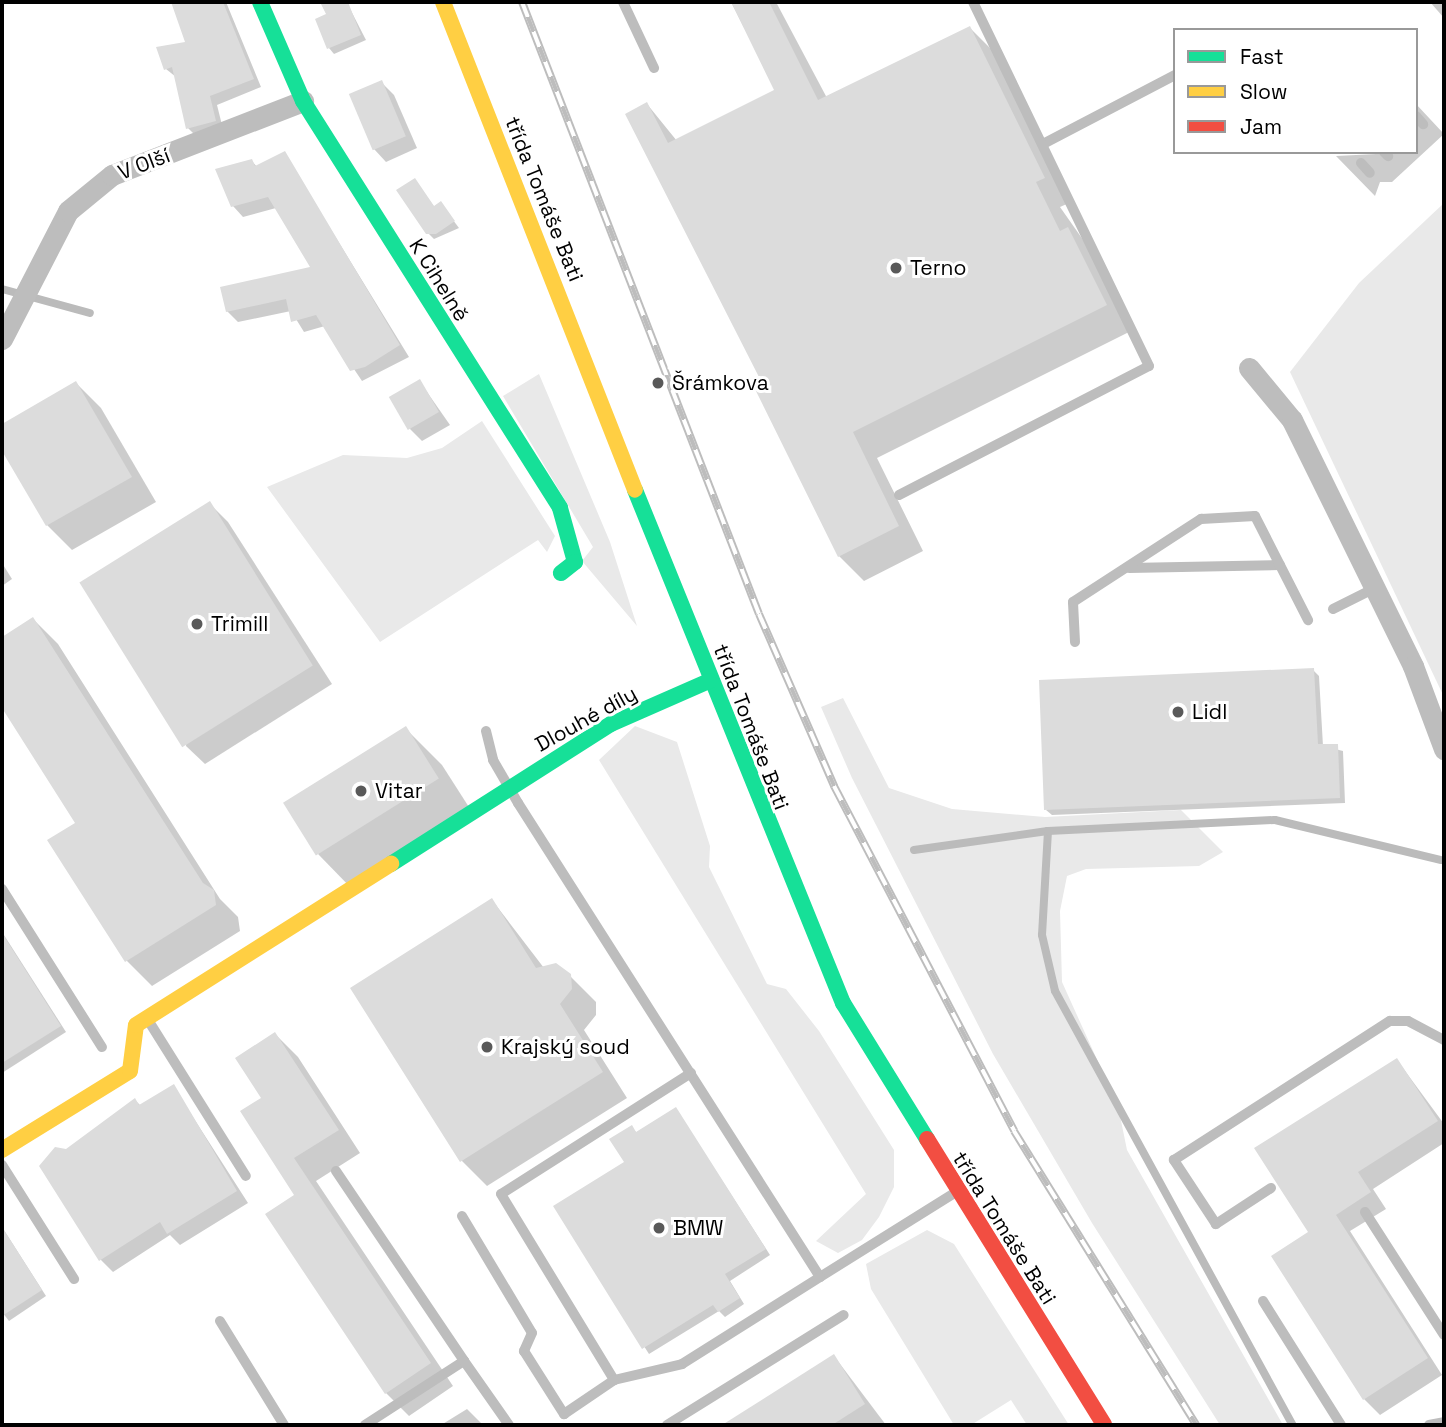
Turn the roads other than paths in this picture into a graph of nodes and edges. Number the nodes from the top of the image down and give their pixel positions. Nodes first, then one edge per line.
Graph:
1 (260, 2) edge
2 (443, 2) edge
3 (623, 2) edge
4 (973, 2) edge
5 (654, 68) dead end
6 (1173, 76) edge
7 (303, 102) junction
8 (1043, 144) junction
9 (1361, 163) dead end
10 (1370, 173) dead end
11 (8, 327) edge
12 (2, 339) edge
13 (1250, 368) dead end
14 (899, 495) dead end
15 (1280, 565) junction
16 (1126, 568) junction
17 (561, 573) dead end
18 (1375, 588) junction
19 (1333, 609) dead end
20 (1308, 620) dead end
21 (1075, 642) dead end
22 (709, 681) junction
23 (486, 731) dead end
24 (1444, 749) edge
25 (508, 787) junction
26 (2, 890) edge
27 (142, 1021) junction
28 (1444, 1040) edge
29 (102, 1047) dead end
30 (691, 1073) junction
31 (2, 1150) edge
32 (2, 1165) edge
33 (336, 1171) dead end
34 (246, 1176) dead end
35 (1271, 1188) dead end
36 (956, 1192) junction
37 (1365, 1212) dead end
38 (462, 1216) dead end
39 (820, 1277) junction
40 (74, 1279) dead end
41 (1263, 1301) dead end
42 (844, 1315) dead end
43 (220, 1321) dead end
44 (1444, 1335) edge
45 (464, 1361) junction
46 (614, 1380) junction
47 (1444, 1422) edge
48 (284, 1425) edge
49 (365, 1425) edge
50 (509, 1425) edge
51 (667, 1425) edge
52 (1104, 1425) edge
53 (1341, 1425) edge
54 (1429, 1425) edge

1 - 7 main road, K Cihelně
2 - 22 main road, třída Tomáše Bati
3 - 5 lane
4 - 8 lane
6 - 8 lane
7 - 11 street, V Olší
7 - 17 main road, K Cihelně
8 - 14 lane
9 - 10 lane
11 - 12 street, V Olší
13 - 18 street
15 - 16 lane
15 - 16 lane
15 - 20 lane
16 - 21 lane
18 - 19 lane
18 - 24 street
22 - 25 main road, Dlouhé díly
22 - 36 main road, třída Tomáše Bati
23 - 25 lane
25 - 27 main road, Dlouhé díly
25 - 30 lane
26 - 29 lane
27 - 31 main road
27 - 34 lane
28 - 35 lane
30 - 39 lane
30 - 46 lane
32 - 40 lane
33 - 45 lane
36 - 39 lane
36 - 52 main road, třída Tomáše Bati
37 - 44 lane
38 - 46 lane
39 - 46 lane
41 - 53 lane
42 - 51 lane
43 - 48 lane
45 - 49 lane
45 - 50 lane
47 - 54 lane

